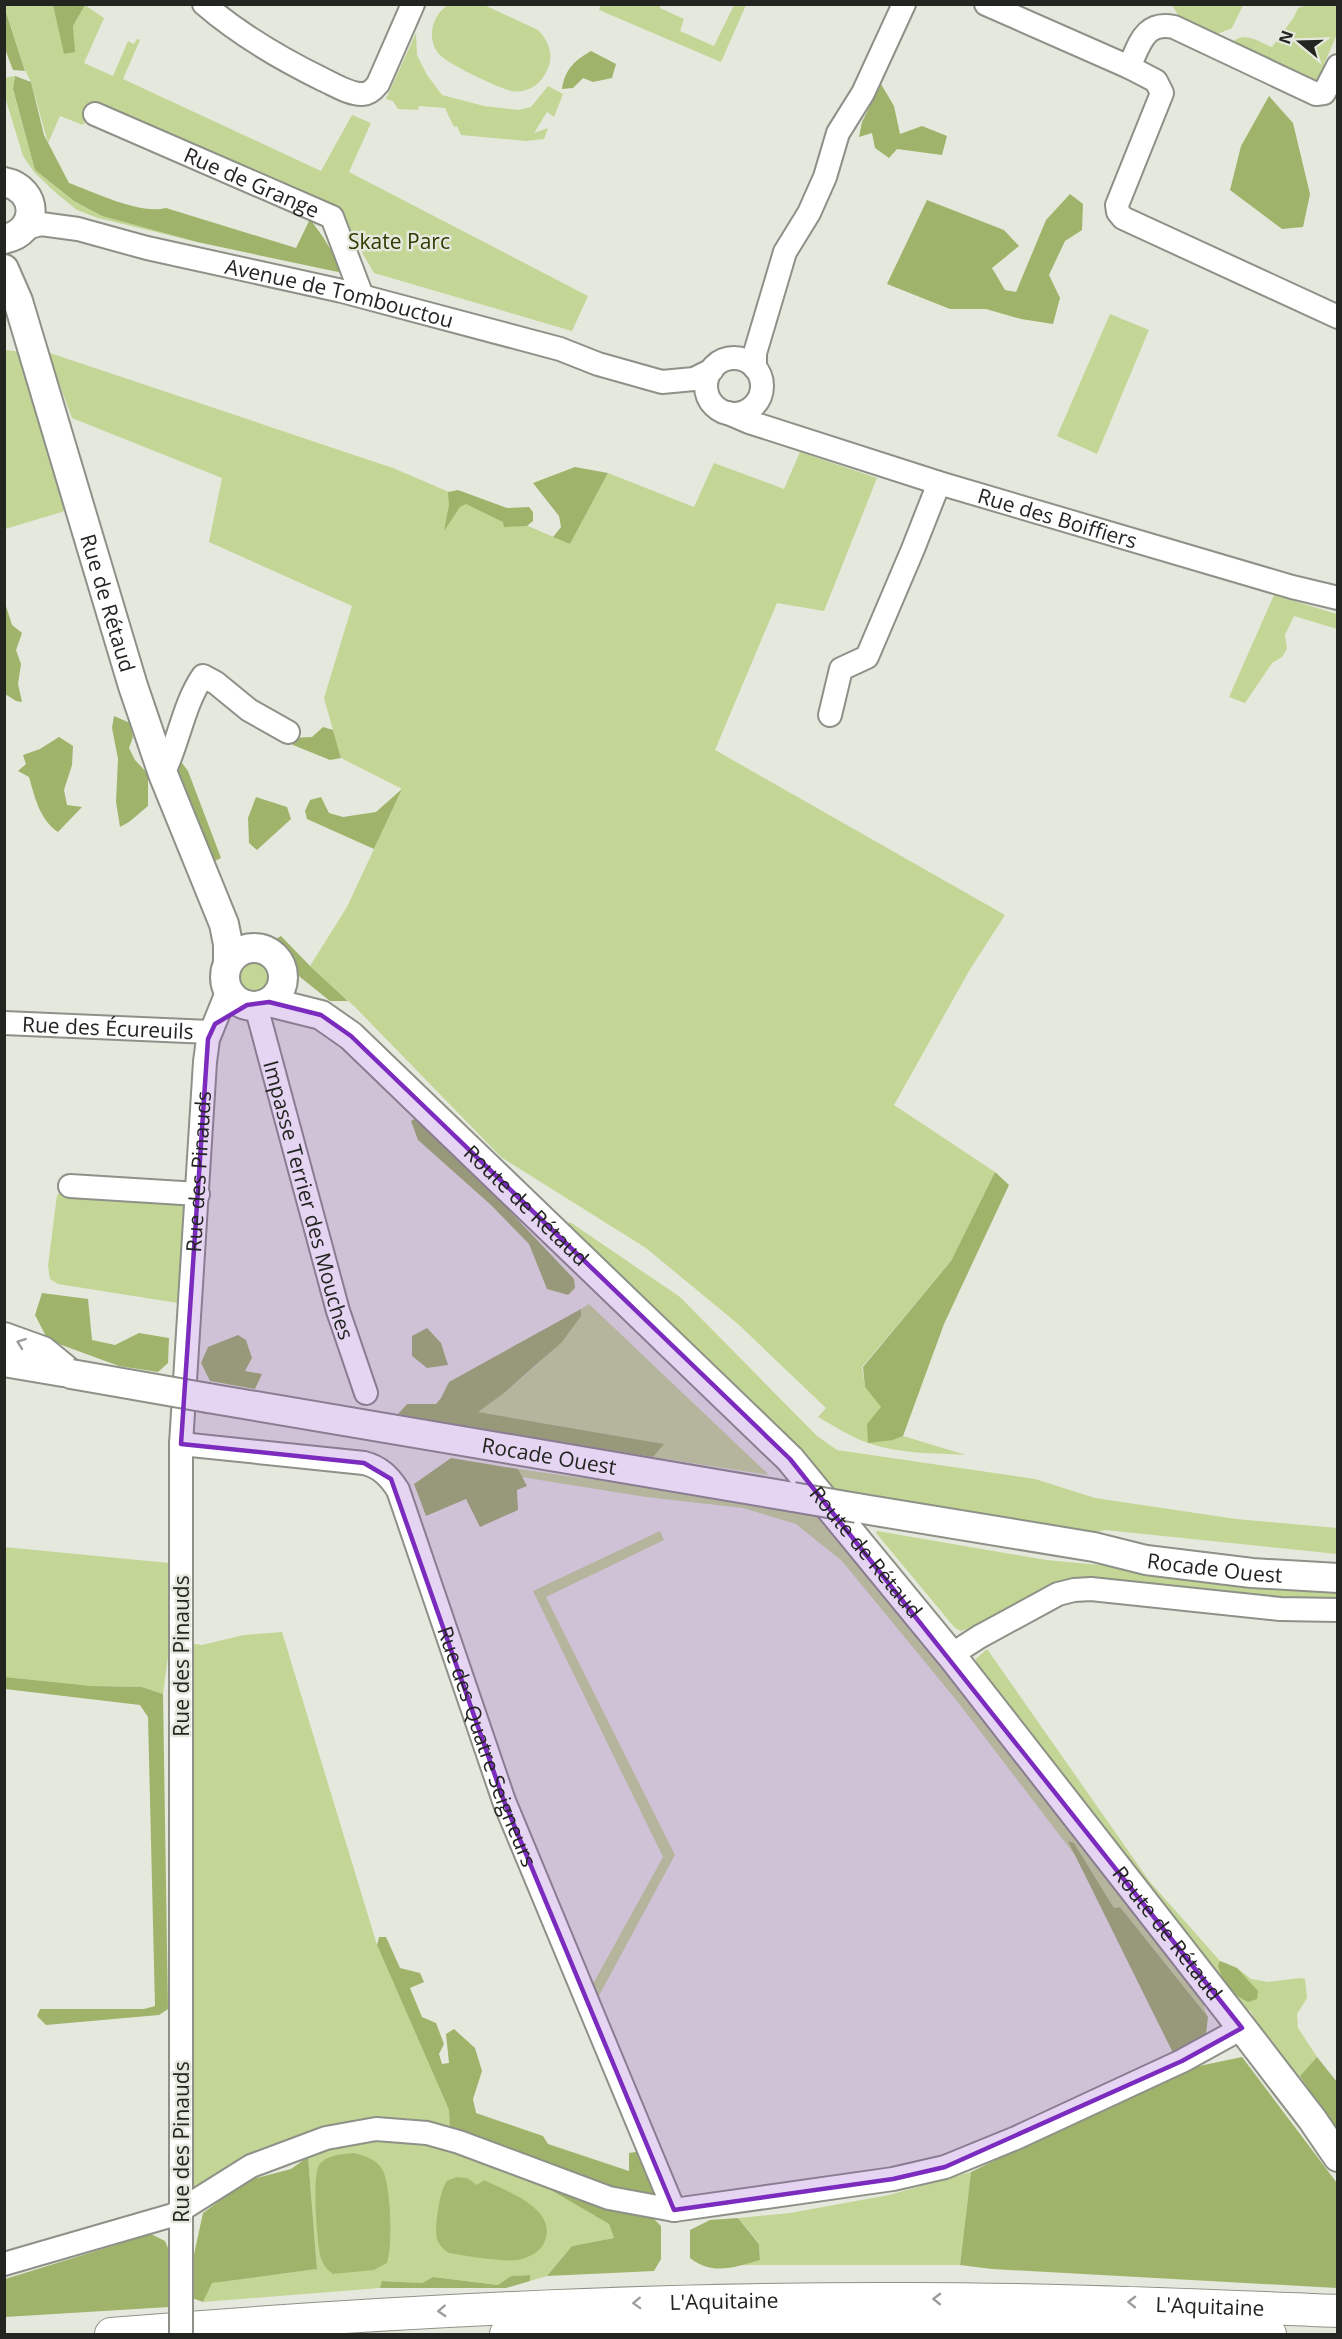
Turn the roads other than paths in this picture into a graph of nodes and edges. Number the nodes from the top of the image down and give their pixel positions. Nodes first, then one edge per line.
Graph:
1 (204, 4) edge
2 (413, 4) edge
3 (904, 4) edge
4 (987, 4) edge
5 (1338, 66) edge
6 (1129, 67) junction
7 (1331, 97) edge
8 (96, 114) dead end
9 (5, 181) edge
10 (18, 227) edge
11 (4, 269) edge
12 (362, 296) junction
13 (18, 301) junction
14 (769, 302) junction
15 (1338, 317) edge
16 (734, 358) junction
17 (598, 364) junction
18 (755, 368) junction
19 (712, 370) junction
20 (708, 395) junction
21 (757, 401) junction
22 (728, 413) junction
23 (781, 431) junction
24 (939, 483) junction
25 (1338, 598) edge
26 (830, 714) dead end
27 (288, 732) dead end
28 (164, 774) junction
29 (214, 898) junction
30 (252, 947) junction
31 (284, 976) junction
32 (245, 993) junction
33 (321, 1015) junction
34 (4, 1023) edge
35 (213, 1028) junction
36 (70, 1186) dead end
37 (198, 1194) junction
38 (4, 1337) edge
39 (4, 1362) edge
40 (71, 1374) junction
41 (366, 1393) dead end
42 (181, 1444) junction
43 (1094, 1547) junction
44 (1338, 1561) edge
45 (1338, 1578) edge
46 (1338, 1610) edge
47 (951, 1655) junction
48 (1242, 2028) junction
49 (1338, 2157) edge
50 (181, 2210) junction
51 (674, 2210) junction
52 (4, 2265) edge
53 (1338, 2312) edge
54 (111, 2334) edge
55 (181, 2334) edge
56 (506, 2334) edge
57 (1270, 2334) edge

1 - 2 street
3 - 14 street
4 - 6 street
5 - 7 street
6 - 7 street
6 - 15 street
8 - 12 street, Rue de Grange
9 - 10 main road
10 - 12 street, Avenue de Tombouctou
10 - 13 main road, Rue de Rétaud
11 - 13 main road, Rue de Rétaud
12 - 17 street, Avenue de Tombouctou
13 - 28 main road, Rue de Rétaud
14 - 16 street
14 - 18 street
16 - 18 street
16 - 19 street
17 - 19 street, Avenue de Tombouctou
17 - 20 street, Avenue de Tombouctou
18 - 21 street
19 - 20 street
20 - 22 street
21 - 22 street
21 - 23 street, Rue des Boiffiers
22 - 23 street, Rue des Boiffiers
23 - 24 street, Rue des Boiffiers
24 - 25 street, Rue des Boiffiers
24 - 26 street
27 - 28 street
28 - 29 main road, Rue de Rétaud
29 - 30 main road
29 - 32 main road
30 - 31 main road
30 - 32 main road
31 - 32 main road
31 - 33 main road
32 - 33 main road
32 - 35 street, Rue des Pinauds
32 - 41 street, Impasse Terrier des Mouches
33 - 47 main road, Route de Rétaud
34 - 35 street, Rue des Écureuils
35 - 37 street, Rue des Pinauds
36 - 37 street
37 - 42 street, Rue des Pinauds
40 -> 38 main road
39 - 40 main road, Rocade Ouest
40 - 43 main road, Rocade Ouest, bridge
42 - 50 street, Rue des Pinauds
42 - 51 street, Rue des Quatre Seigneurs
43 - 44 main road, Rocade Ouest
43 - 45 main road, Rocade Ouest
46 - 47 street
47 - 48 main road, Route de Rétaud
48 - 49 main road, Route de Rétaud
48 - 51 street
50 - 51 street
50 - 52 street
50 - 55 street, Rue des Pinauds, bridge
53 -> 54 highway, L'Aquitaine
56 - 57 highway, L'Aquitaine

